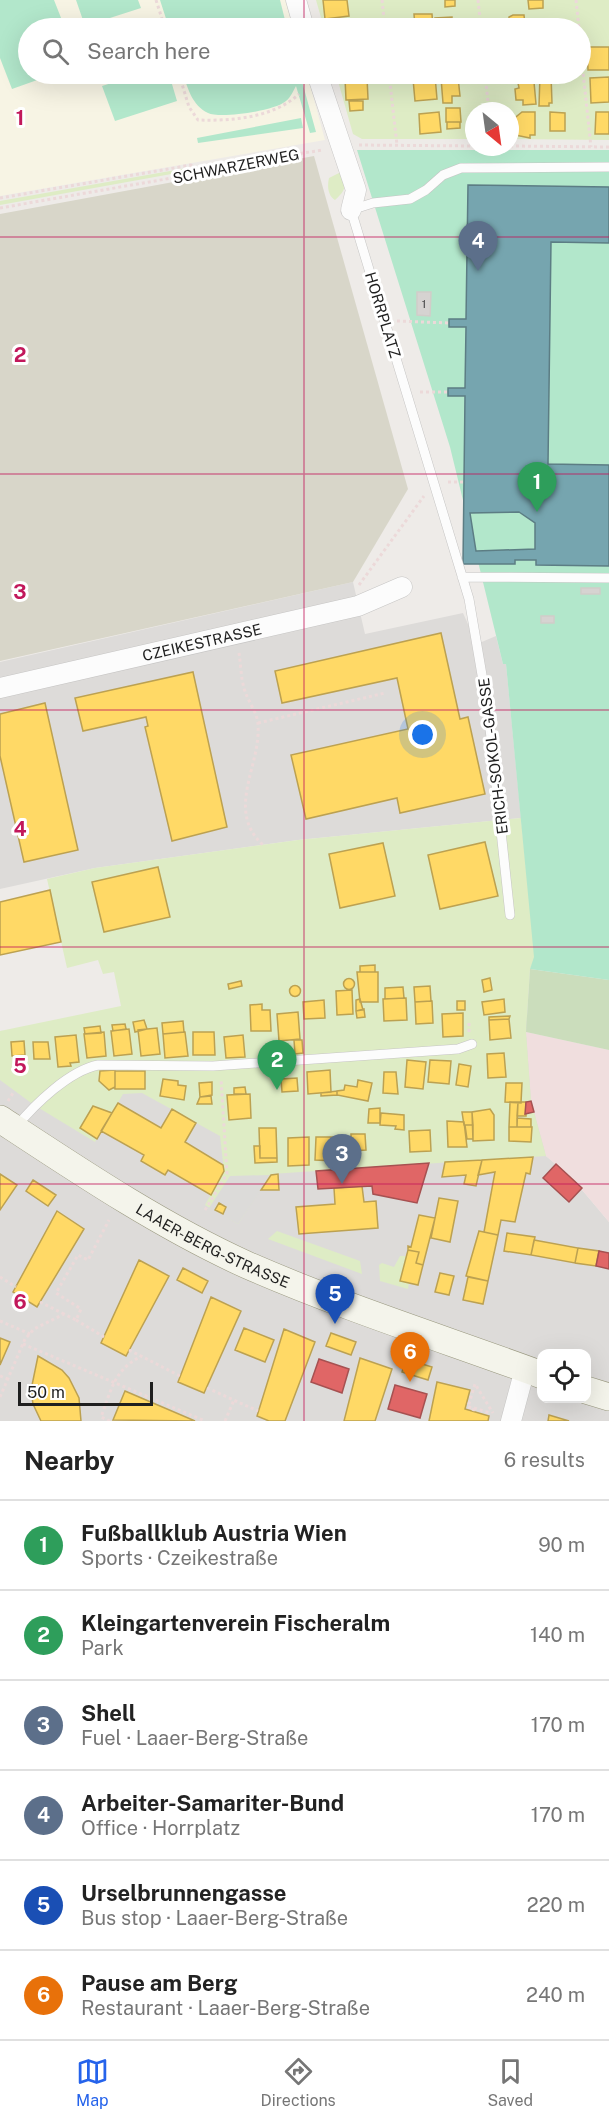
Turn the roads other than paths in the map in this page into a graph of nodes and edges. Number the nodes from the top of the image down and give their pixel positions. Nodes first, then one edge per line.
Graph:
1 (296, 0) edge
2 (301, 18) edge
3 (320, 84) edge
4 (609, 167) edge
5 (351, 210) junction
6 (462, 577) junction
7 (609, 578) edge
8 (402, 587) dead end
9 (469, 598) joint
10 (0, 688) edge
11 (510, 915) dead end
12 (472, 1044) dead end
13 (7, 1124) edge
14 (533, 1372) edge
15 (591, 1392) edge
16 (609, 1397) edge
17 (511, 1421) edge

1 - 2 street
3 - 5 street, HORRPLATZ
4 - 5 lane
5 - 6 lane, HORRPLATZ
6 - 7 lane
6 - 9 lane, HORRPLATZ
8 - 10 street, CZEIKESTRASSE
9 - 11 lane, ERICH-SOKOL-GASSE
12 - 13 lane
13 - 14 main road, LAAER-BERG-STRASSE
14 - 17 street
15 - 16 main road

